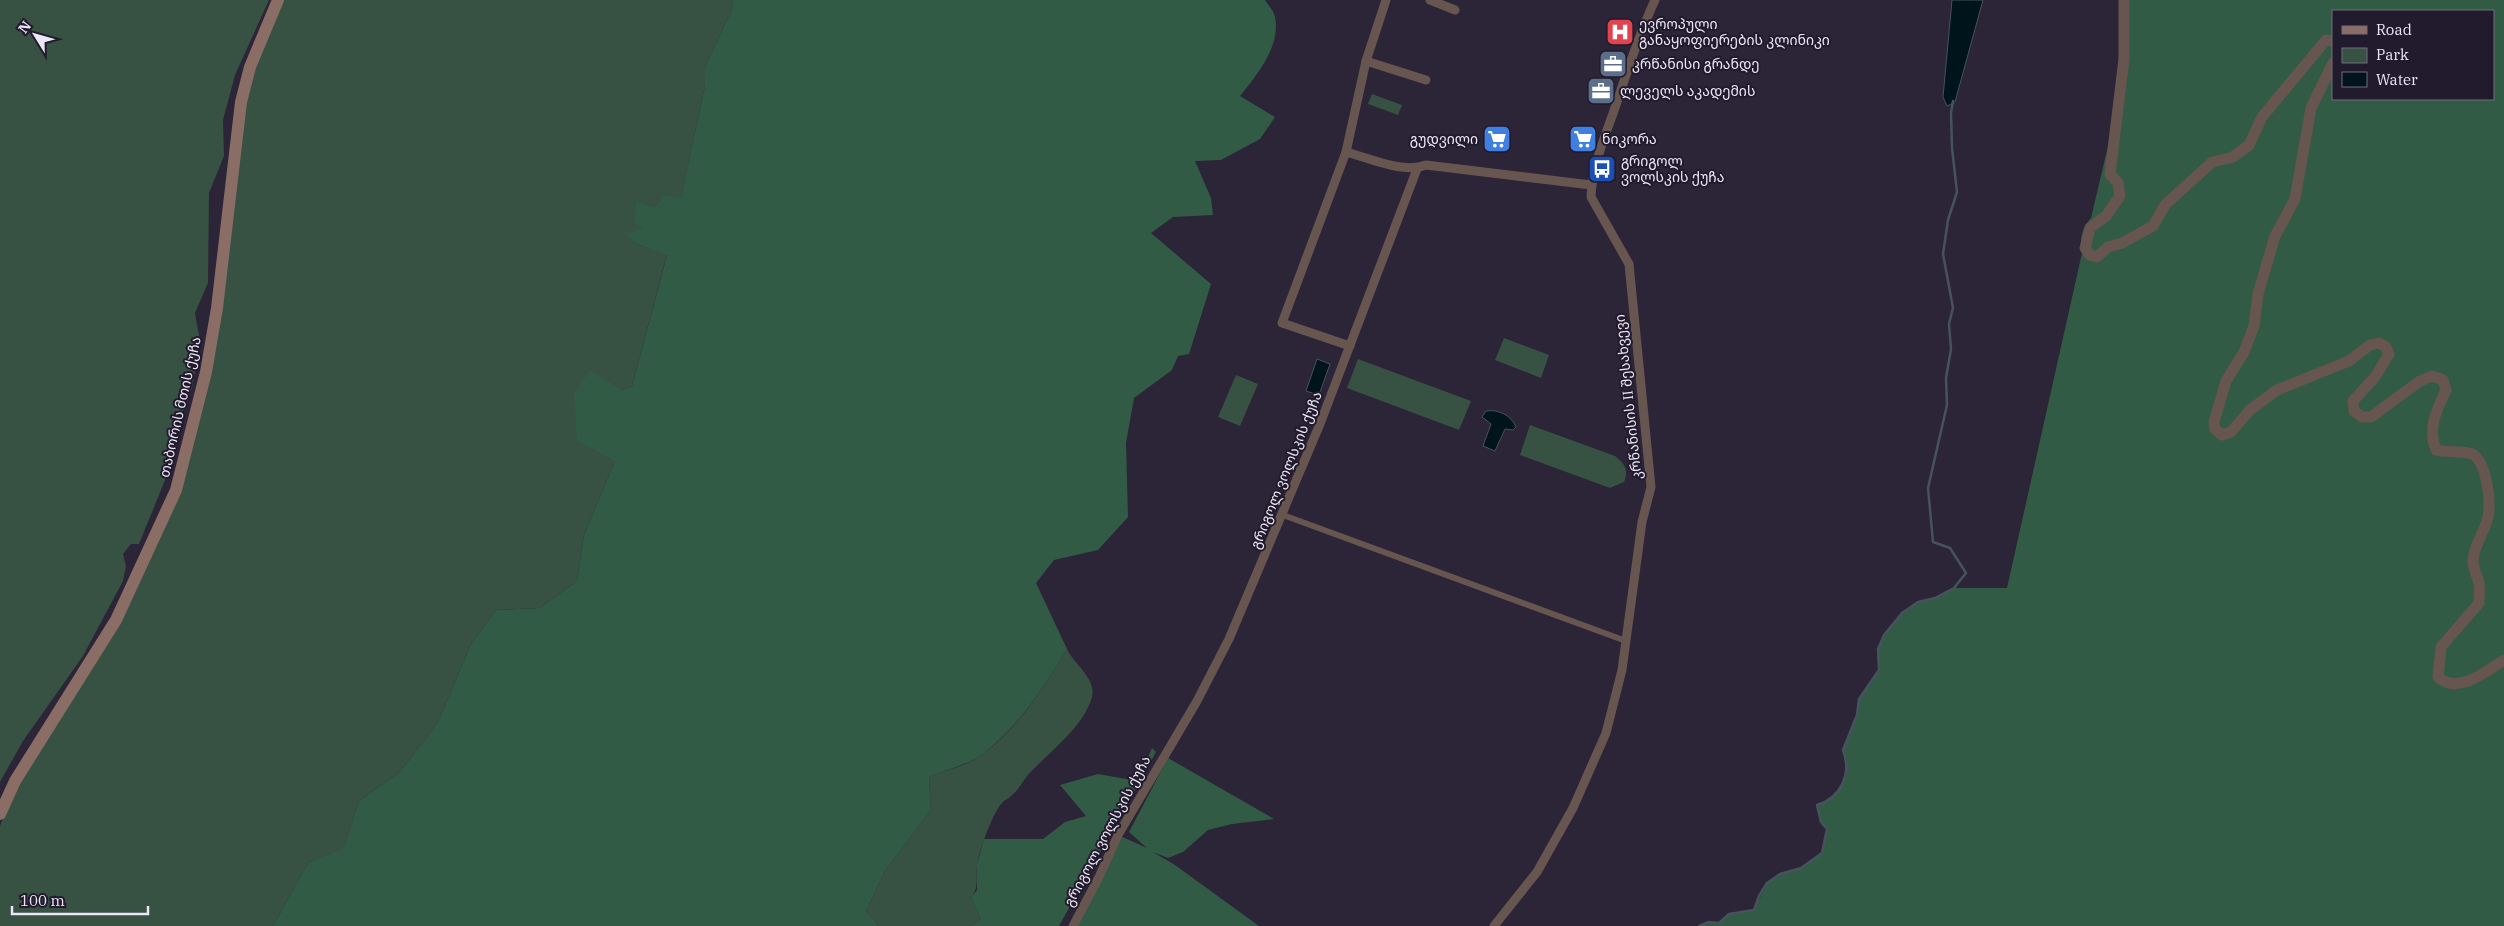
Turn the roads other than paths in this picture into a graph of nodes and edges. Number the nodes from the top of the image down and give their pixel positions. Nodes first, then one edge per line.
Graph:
1 (278, 0) edge
2 (1386, 0) edge
3 (1430, 0) edge
4 (1655, 0) edge
5 (2124, 0) edge
6 (1455, 10) dead end
7 (2332, 41) edge
8 (1366, 61) junction
9 (2332, 65) edge
10 (1426, 80) dead end
11 (1346, 152) junction
12 (1417, 168) junction
13 (1591, 185) junction
14 (1350, 346) junction
15 (1283, 515) junction
16 (1626, 641) junction
17 (2504, 660) edge
18 (0, 814) edge
19 (1073, 926) edge
20 (1494, 926) edge

1 - 18 main road, თაბორის მთის ქუჩა
2 - 8 street
3 - 6 street
4 - 13 street, კრწანისის II შესახვევი
5 - 7 street
8 - 10 street
8 - 11 street
9 - 17 street
11 - 12 street
11 - 14 street
12 - 13 street
12 - 14 street, გრიგოლ ვოლსკის ქუჩა
13 - 16 street, კრწანისის II შესახვევი
14 - 15 street, გრიგოლ ვოლსკის ქუჩა
15 - 16 street
15 - 19 street, გრიგოლ ვოლსკის ქუჩა
16 - 20 street, კრწანისის II შესახვევი

